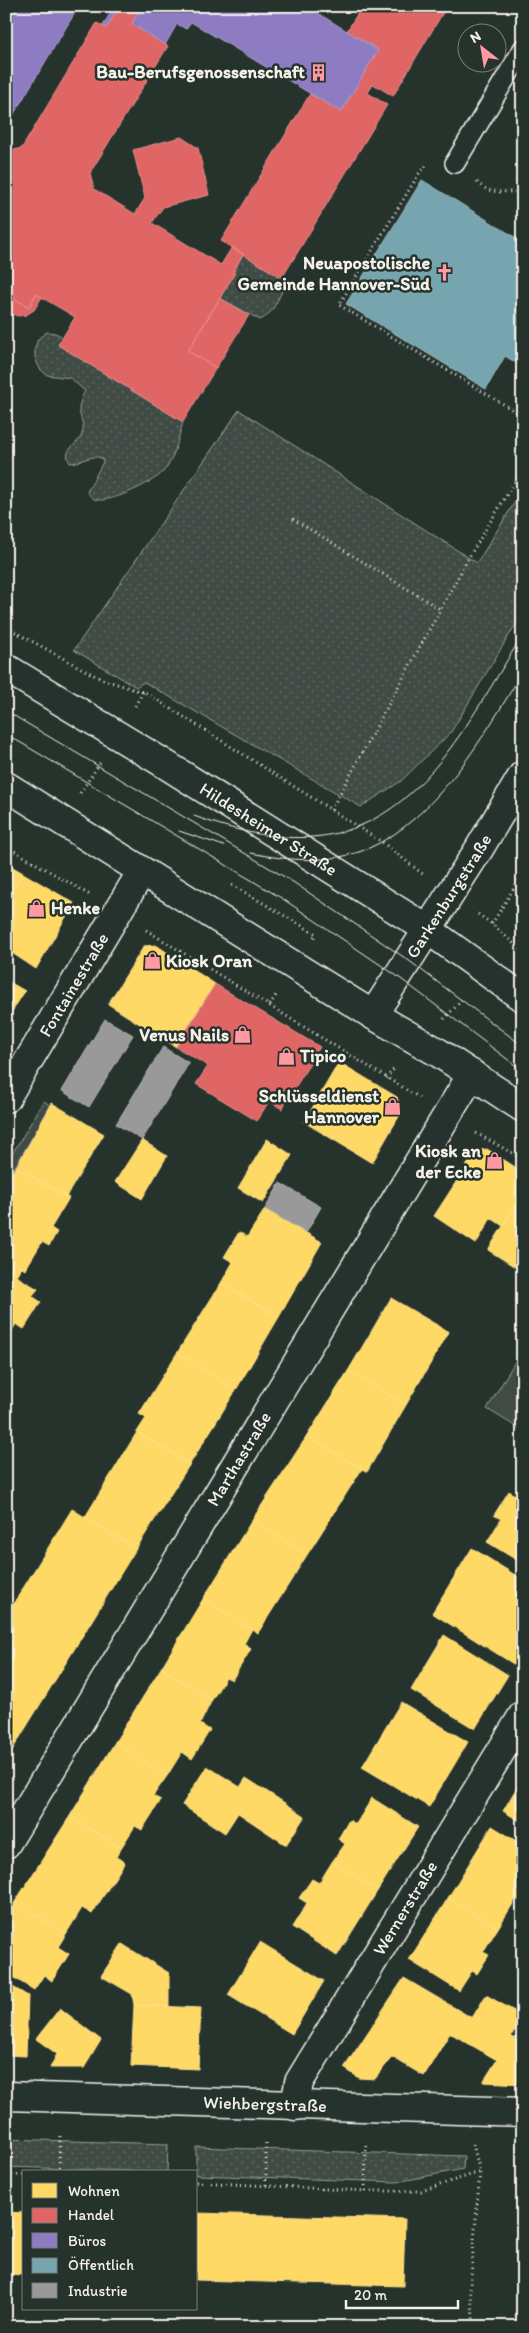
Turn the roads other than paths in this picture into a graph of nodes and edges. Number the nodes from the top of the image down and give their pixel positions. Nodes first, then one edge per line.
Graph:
1 (523, 49) edge
2 (455, 163) road end
3 (6, 668) edge
4 (523, 775) edge
5 (6, 786) edge
6 (142, 870) junction
7 (427, 929) junction
8 (523, 998) edge
9 (373, 1015) junction
10 (472, 1074) junction
11 (6, 1098) edge
12 (523, 1108) edge
13 (523, 1716) edge
14 (6, 1844) edge
15 (6, 2096) edge
16 (295, 2106) junction
17 (523, 2112) edge

1 - 2 lane
3 - 7 street, Hildesheimer Straße
4 - 7 street, Garkenburgstraße
5 - 6 street
6 - 9 street
6 - 11 street, Fontainestraße
7 - 8 street, Hildesheimer Straße
7 - 9 street, Garkenburgstraße
9 - 10 street
10 - 12 street
10 - 14 street, Marthastraße
13 - 16 street, Wernerstraße
15 - 16 street, Wiehbergstraße
16 - 17 street, Wiehbergstraße

